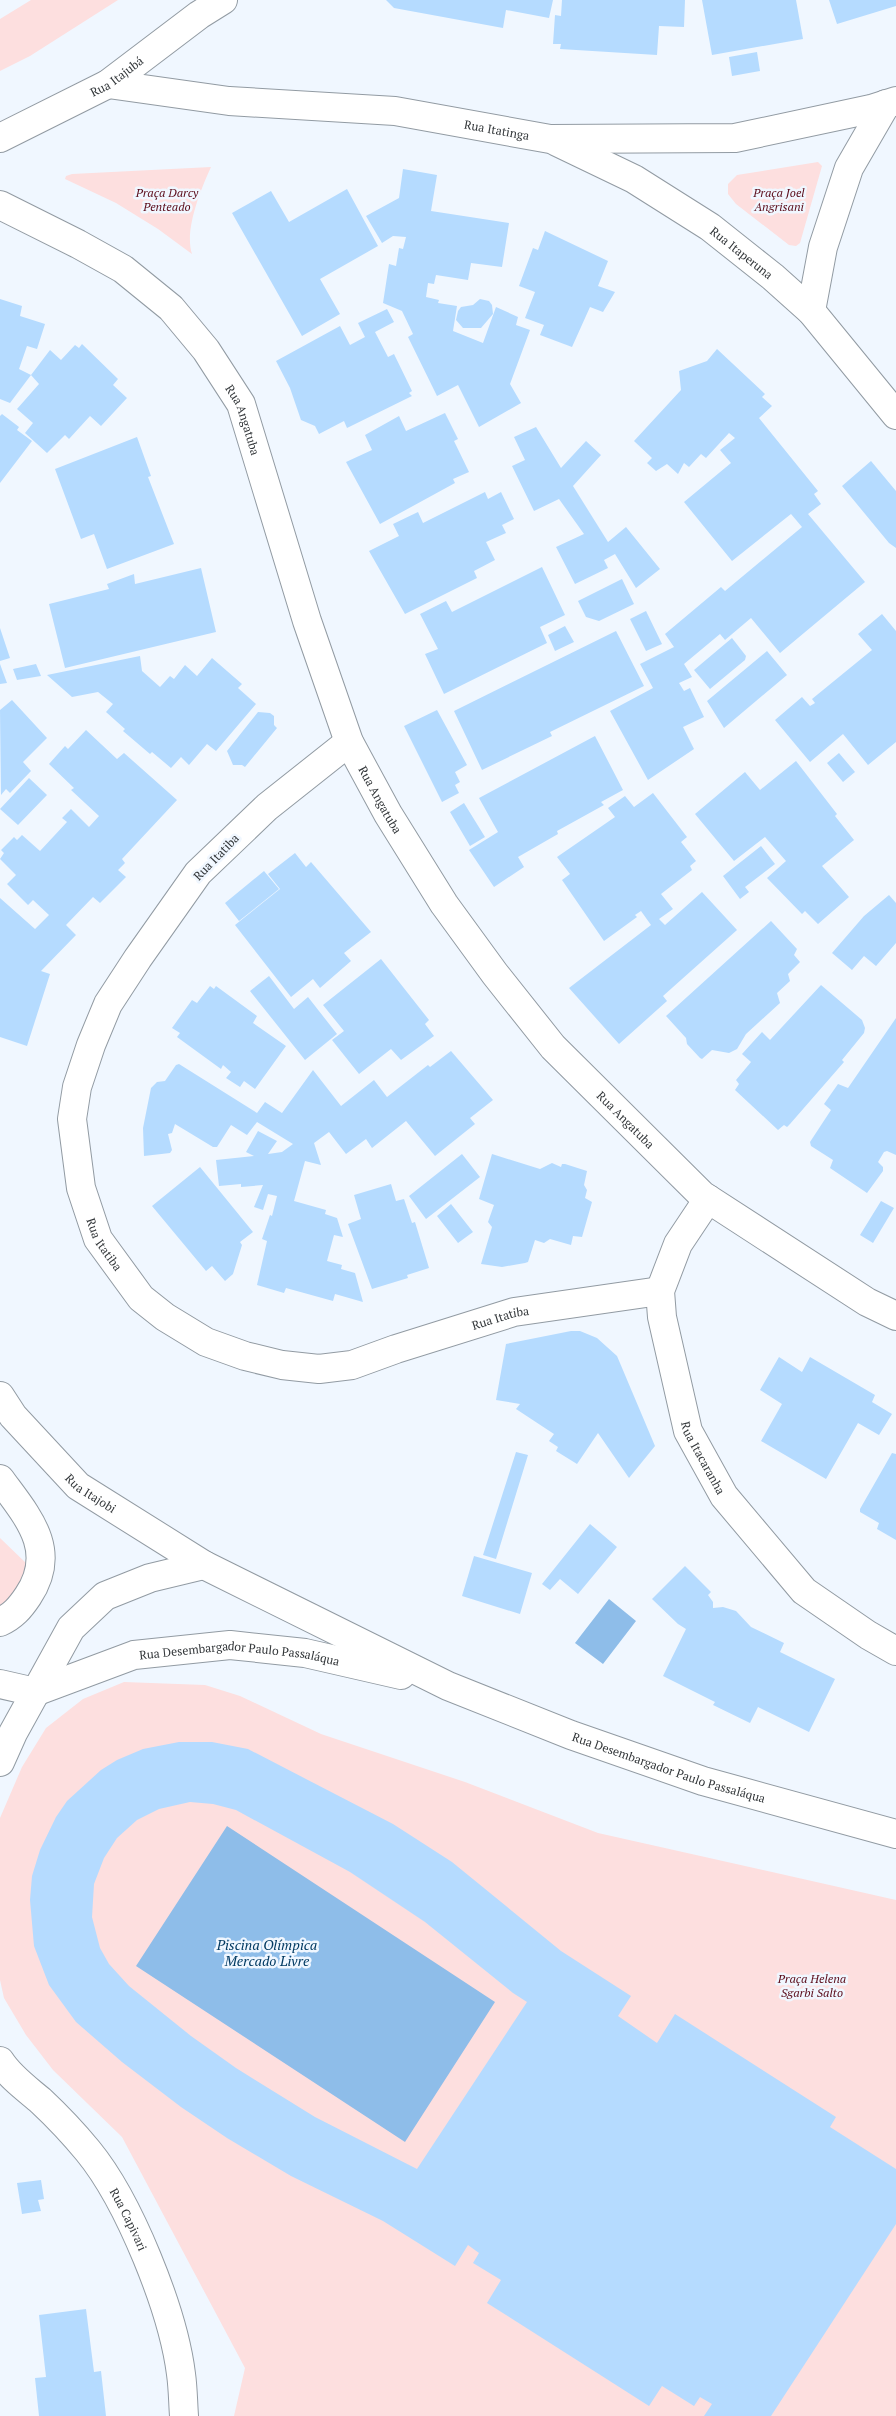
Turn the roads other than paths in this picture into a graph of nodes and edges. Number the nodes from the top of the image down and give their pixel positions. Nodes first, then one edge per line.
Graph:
1 (224, 0) edge
2 (108, 84) junction
3 (891, 103) edge
4 (0, 138) edge
5 (550, 139) junction
6 (0, 205) edge
7 (811, 311) junction
8 (896, 415) edge
9 (349, 742) junction
10 (708, 1199) junction
11 (660, 1291) junction
12 (896, 1316) edge
13 (0, 1396) edge
14 (0, 1479) edge
15 (204, 1565) junction
16 (0, 1622) edge
17 (896, 1651) edge
18 (0, 1684) edge
19 (448, 1686) junction
20 (35, 1692) junction
21 (0, 1762) edge
22 (896, 1834) edge
23 (0, 2062) edge
24 (184, 2416) edge

1 - 2 street, Rua Itajubá
2 - 4 street, Rua Itajubá
2 - 5 street, Rua Itatinga
3 - 5 street, Rua Itatinga
3 - 7 street, Rua Itatinga
5 - 7 street, Rua Itaperuna
6 - 9 street, Rua Angatuba
7 - 8 street, Rua Itaperuna
9 - 10 street, Rua Angatuba
9 - 11 street, Rua Itatiba
10 - 11 street, Rua Itacaranha
10 - 12 street, Rua Angatuba
11 - 17 street, Rua Itacaranha
13 - 15 street, Rua Itajobi
14 - 16 street
15 - 19 street, Rua Desembargador Paulo Passaláqua
15 - 20 street
18 - 20 street
19 - 20 street, Rua Desembargador Paulo Passaláqua
19 - 22 street, Rua Desembargador Paulo Passaláqua
20 - 21 street
23 - 24 street, Rua Capivari

